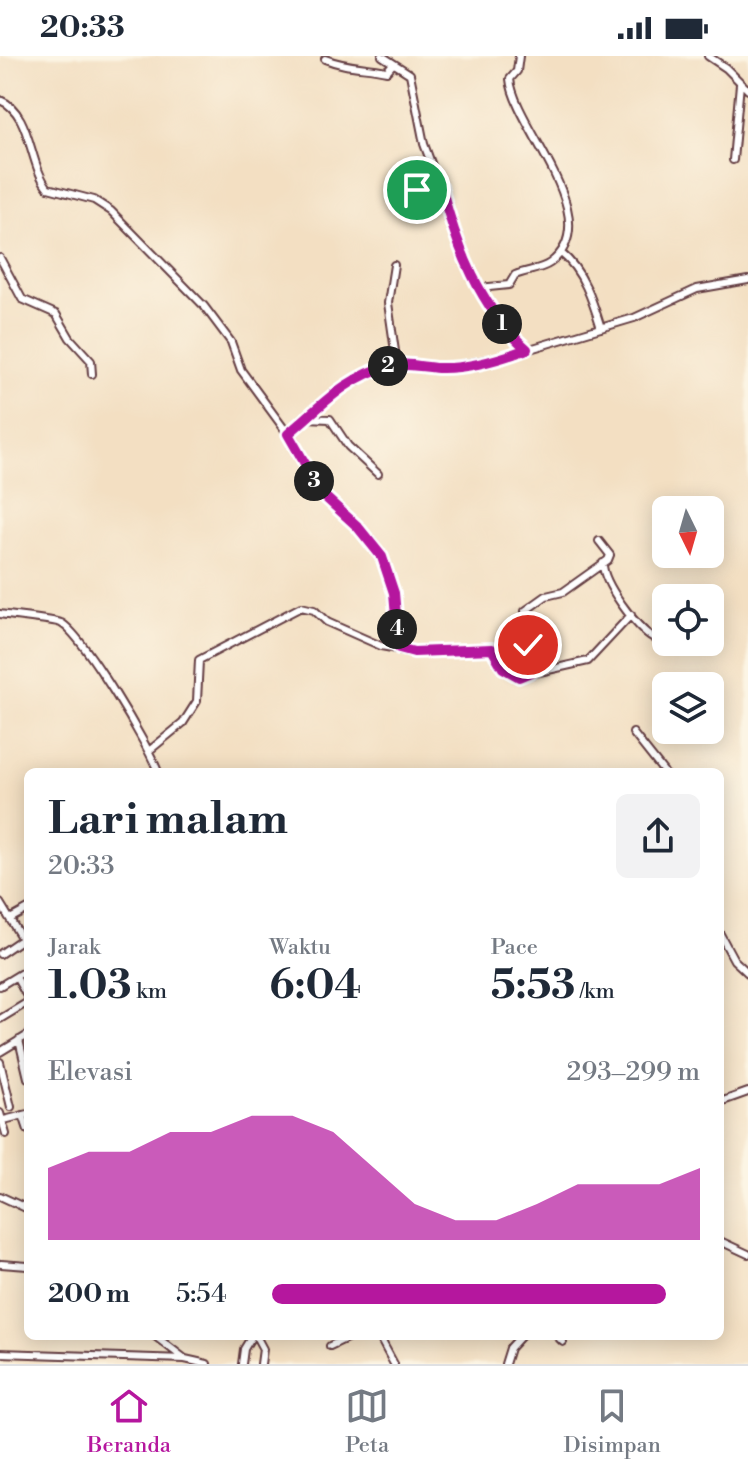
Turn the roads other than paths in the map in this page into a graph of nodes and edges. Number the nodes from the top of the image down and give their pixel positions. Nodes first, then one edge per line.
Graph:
1 (382, 56) edge
2 (519, 56) edge
3 (708, 56) edge
4 (325, 59) dead end
5 (392, 65) junction
6 (740, 84) junction
7 (748, 90) edge
8 (0, 100) edge
9 (733, 160) dead end
10 (441, 186) junction
11 (403, 197) dead end
12 (561, 253) junction
13 (0, 258) edge
14 (394, 265) dead end
15 (748, 280) edge
16 (479, 288) junction
17 (601, 328) junction
18 (527, 349) junction
19 (397, 365) junction
20 (92, 374) dead end
21 (307, 418) junction
22 (288, 434) junction
23 (378, 474) dead end
24 (599, 541) dead end
25 (603, 563) junction
26 (0, 614) edge
27 (631, 615) junction
28 (652, 637) edge
29 (510, 646) dead end
30 (399, 648) junction
31 (495, 652) junction
32 (538, 669) junction
33 (633, 733) dead end
34 (150, 750) junction
35 (157, 768) edge
36 (661, 768) edge
37 (0, 903) edge
38 (24, 911) edge
39 (10, 919) junction
40 (724, 941) edge
41 (0, 954) edge
42 (24, 972) edge
43 (748, 973) edge
44 (16, 977) junction
45 (0, 986) edge
46 (24, 992) edge
47 (24, 1003) edge
48 (0, 1019) edge
49 (24, 1037) edge
50 (19, 1040) junction
51 (0, 1052) edge
52 (24, 1061) edge
53 (0, 1062) edge
54 (748, 1092) edge
55 (724, 1101) edge
56 (11, 1107) dead end
57 (0, 1113) edge
58 (24, 1115) edge
59 (2, 1121) edge
60 (6, 1134) dead end
61 (1, 1199) edge
62 (24, 1208) edge
63 (724, 1243) edge
64 (748, 1254) edge
65 (1, 1264) edge
66 (24, 1266) edge
67 (160, 1340) edge
68 (252, 1340) edge
69 (259, 1340) edge
70 (343, 1340) edge
71 (381, 1340) edge
72 (517, 1340) edge
73 (330, 1346) dead end
74 (0, 1353) edge
75 (68, 1355) junction
76 (188, 1362) edge
77 (72, 1364) edge
78 (207, 1364) edge
79 (242, 1364) edge
80 (261, 1364) edge
81 (394, 1364) edge
82 (505, 1364) edge

1 - 5 street
2 - 12 street
3 - 6 street
4 - 5 street
5 - 10 street
6 - 7 street
6 - 9 street
8 - 22 street
10 - 11 street
10 - 16 street
12 - 16 street
12 - 17 street
13 - 20 street
14 - 19 street
15 - 17 street
16 - 18 street
17 - 18 street
18 - 19 street
19 - 21 street
21 - 22 street
21 - 23 street
22 - 30 street
24 - 25 street
25 - 27 street
25 - 32 street
26 - 34 street
27 - 28 street
27 - 32 street
29 - 31 street
30 - 31 street
30 - 34 street
31 - 32 street
33 - 36 street
34 - 35 street
37 - 39 street
38 - 39 street
39 - 41 street
40 - 43 street
42 - 44 street
44 - 45 street
44 - 46 street
47 - 48 street
49 - 50 street
50 - 51 street
50 - 52 street
53 - 56 street
54 - 55 street
57 - 59 street
58 - 59 street
59 - 60 street
61 - 62 street
63 - 64 street
65 - 66 street
67 - 76 street
68 - 79 street
69 - 80 street
70 - 73 street
71 - 81 street
72 - 82 street
74 - 75 street
75 - 76 street
75 - 77 street
76 - 78 street

